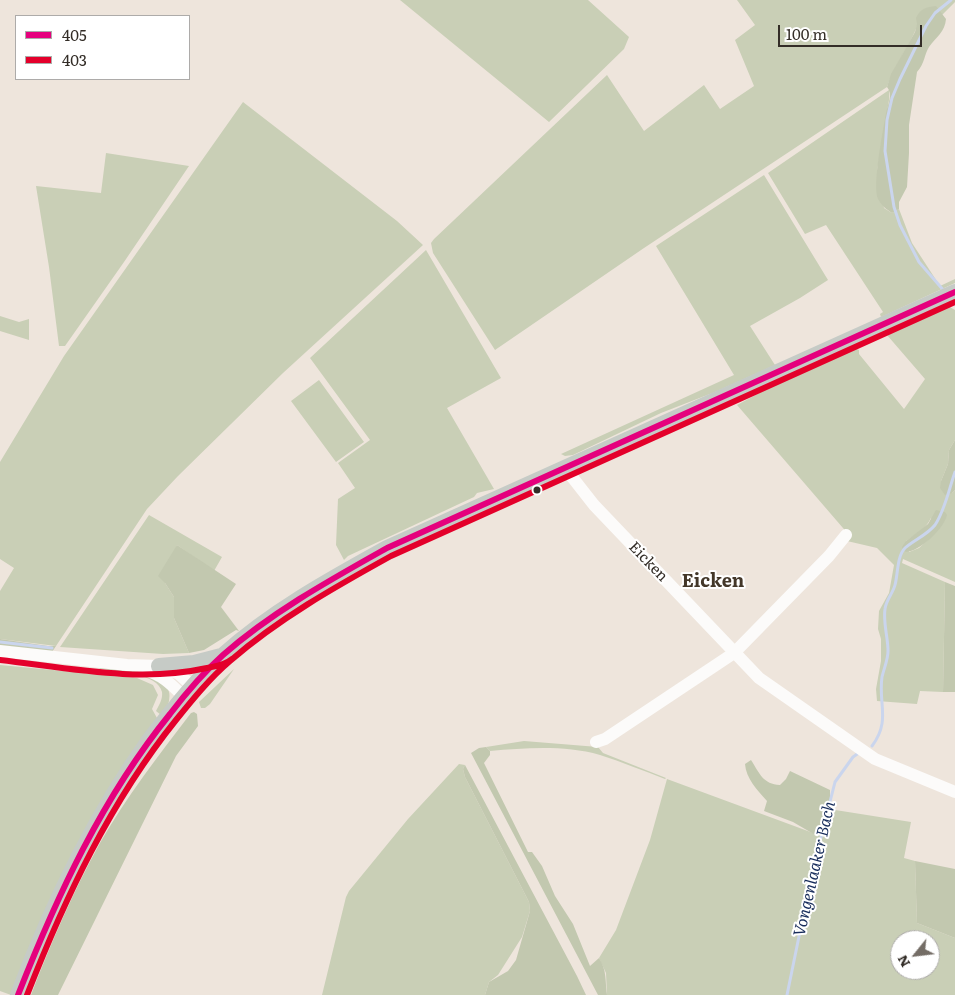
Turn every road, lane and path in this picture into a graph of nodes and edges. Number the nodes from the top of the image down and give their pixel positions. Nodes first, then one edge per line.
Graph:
1 (953, 293) edge
2 (565, 468) junction
3 (846, 535) dead end
4 (0, 651) edge
5 (734, 653) junction
6 (223, 655) junction
7 (127, 665) junction
8 (158, 666) junction
9 (188, 691) junction
10 (596, 742) dead end
11 (955, 792) edge
12 (18, 995) edge

1 - 2 main road
2 - 5 street, Eicken
2 - 6 main road
3 - 5 street
4 - 7 street
5 - 10 street
5 - 11 street, Eicken
6 - 8 main road
6 - 9 main road
7 - 8 street
7 - 9 street
8 - 9 street
9 - 12 main road

